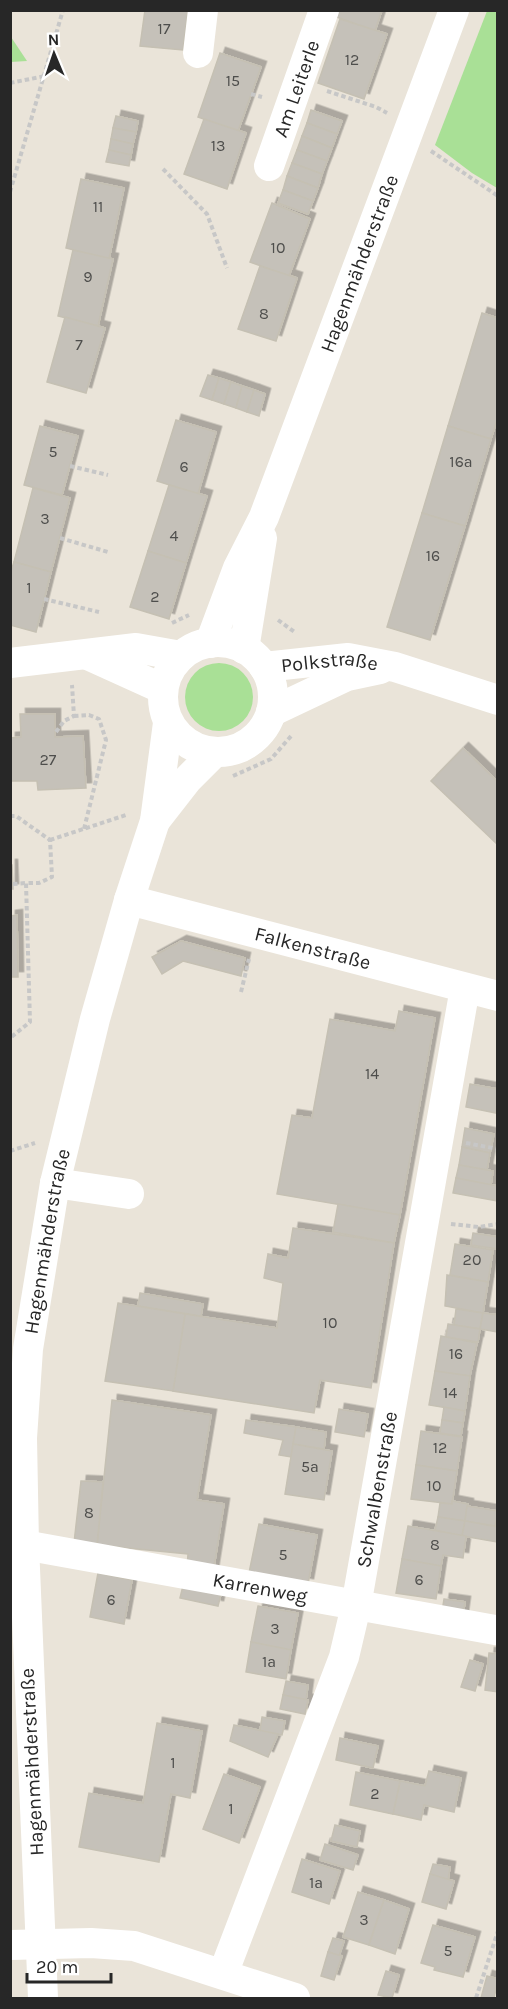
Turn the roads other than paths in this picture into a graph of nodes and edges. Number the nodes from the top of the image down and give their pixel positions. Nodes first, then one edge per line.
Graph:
1 (204, 10) edge
2 (324, 10) edge
3 (454, 10) edge
4 (198, 53) dead end
5 (269, 166) dead end
6 (264, 517) junction
7 (210, 643) junction
8 (78, 655) junction
9 (180, 656) junction
10 (254, 658) junction
11 (10, 663) edge
12 (395, 667) junction
13 (163, 689) junction
14 (498, 700) edge
15 (271, 712) junction
16 (168, 723) junction
17 (222, 765) junction
18 (156, 821) junction
19 (129, 900) junction
20 (465, 988) junction
21 (498, 996) edge
22 (55, 1183) junction
23 (129, 1194) dead end
24 (24, 1545) junction
25 (356, 1606) junction
26 (495, 1630) dead end
27 (19, 1638) edge
28 (10, 1945) edge
29 (41, 1945) junction
30 (223, 1974) junction
31 (43, 1998) edge
32 (295, 1998) edge

1 - 4 street
2 - 5 street, Am Leiterle
3 - 6 street, Hagenmähderstraße
6 - 7 street, Hagenmähderstraße
6 - 10 street, Hagenmähderstraße
7 - 9 street
7 - 10 street
8 - 9 street
8 - 11 street
8 - 13 street
9 - 13 street
10 - 12 street, Polkstraße
10 - 15 street, Hagenmähderstraße
12 - 14 street, Polkstraße
12 - 15 street, Polkstraße
13 - 16 street, Hagenmähderstraße
15 - 17 street
16 - 17 street
16 - 18 street, Hagenmähderstraße
17 - 18 street, Hagenmähderstraße
18 - 19 street, Hagenmähderstraße
19 - 20 street, Falkenstraße
19 - 22 street, Hagenmähderstraße
20 - 21 street, Falkenstraße
20 - 25 street, Schwalbenstraße
22 - 23 street
22 - 24 street, Hagenmähderstraße
24 - 25 street, Karrenweg
24 - 27 street, Hagenmähderstraße
25 - 26 street, Karrenweg
25 - 30 street, Schwalbenstraße
27 - 29 street, Hagenmähderstraße
28 - 29 street
29 - 30 street
29 - 31 street, Hagenmähderstraße
30 - 32 street

